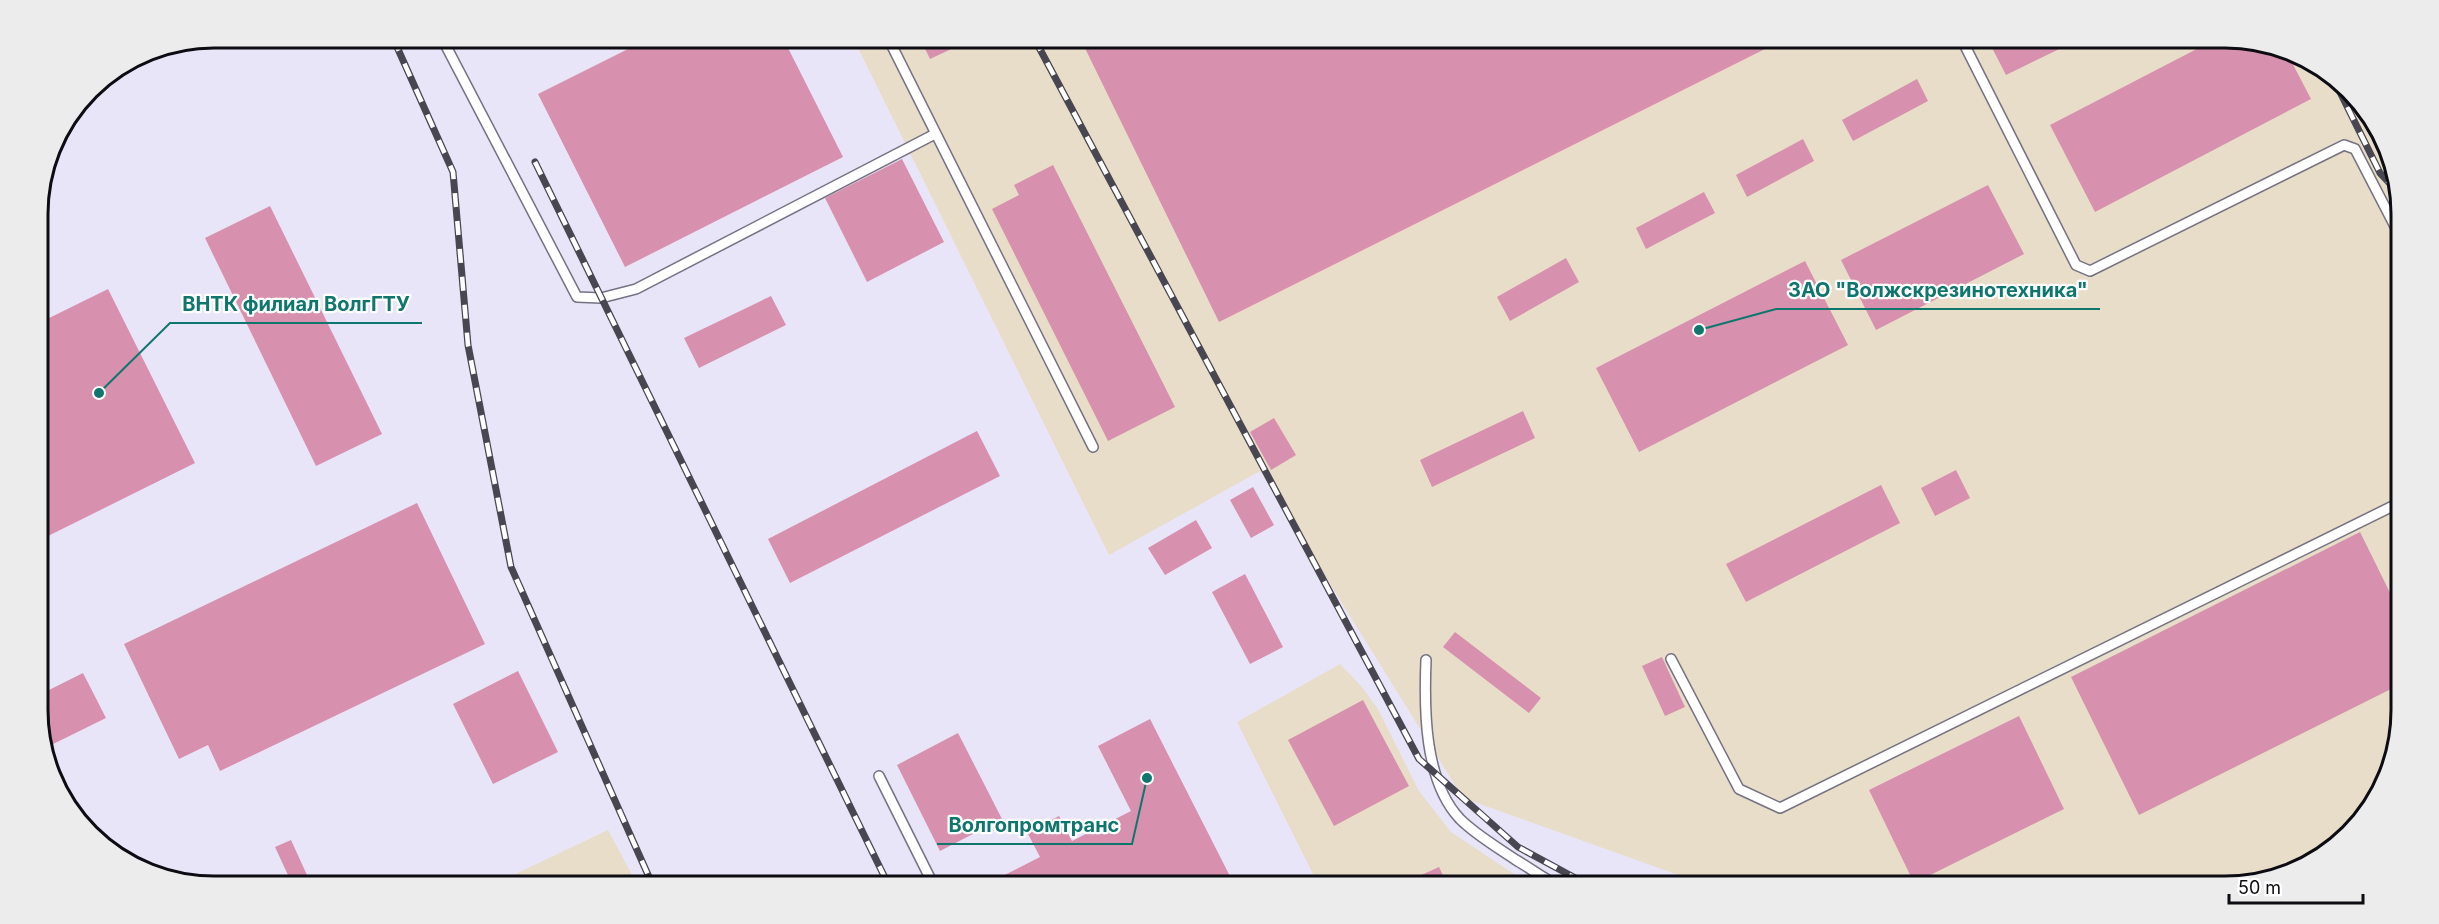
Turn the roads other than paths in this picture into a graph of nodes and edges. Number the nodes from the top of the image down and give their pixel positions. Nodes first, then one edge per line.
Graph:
1 (447, 48) edge
2 (893, 48) edge
3 (1966, 48) edge
4 (935, 134) junction
5 (2391, 219) edge
6 (1093, 447) dead end
7 (2391, 507) edge
8 (1426, 660) dead end
9 (1671, 660) dead end
10 (879, 776) dead end
11 (929, 876) edge
12 (1543, 876) edge

1 - 4 lane
2 - 4 lane
3 - 5 lane
4 - 6 lane
7 - 9 lane
8 - 12 lane
10 - 11 lane

